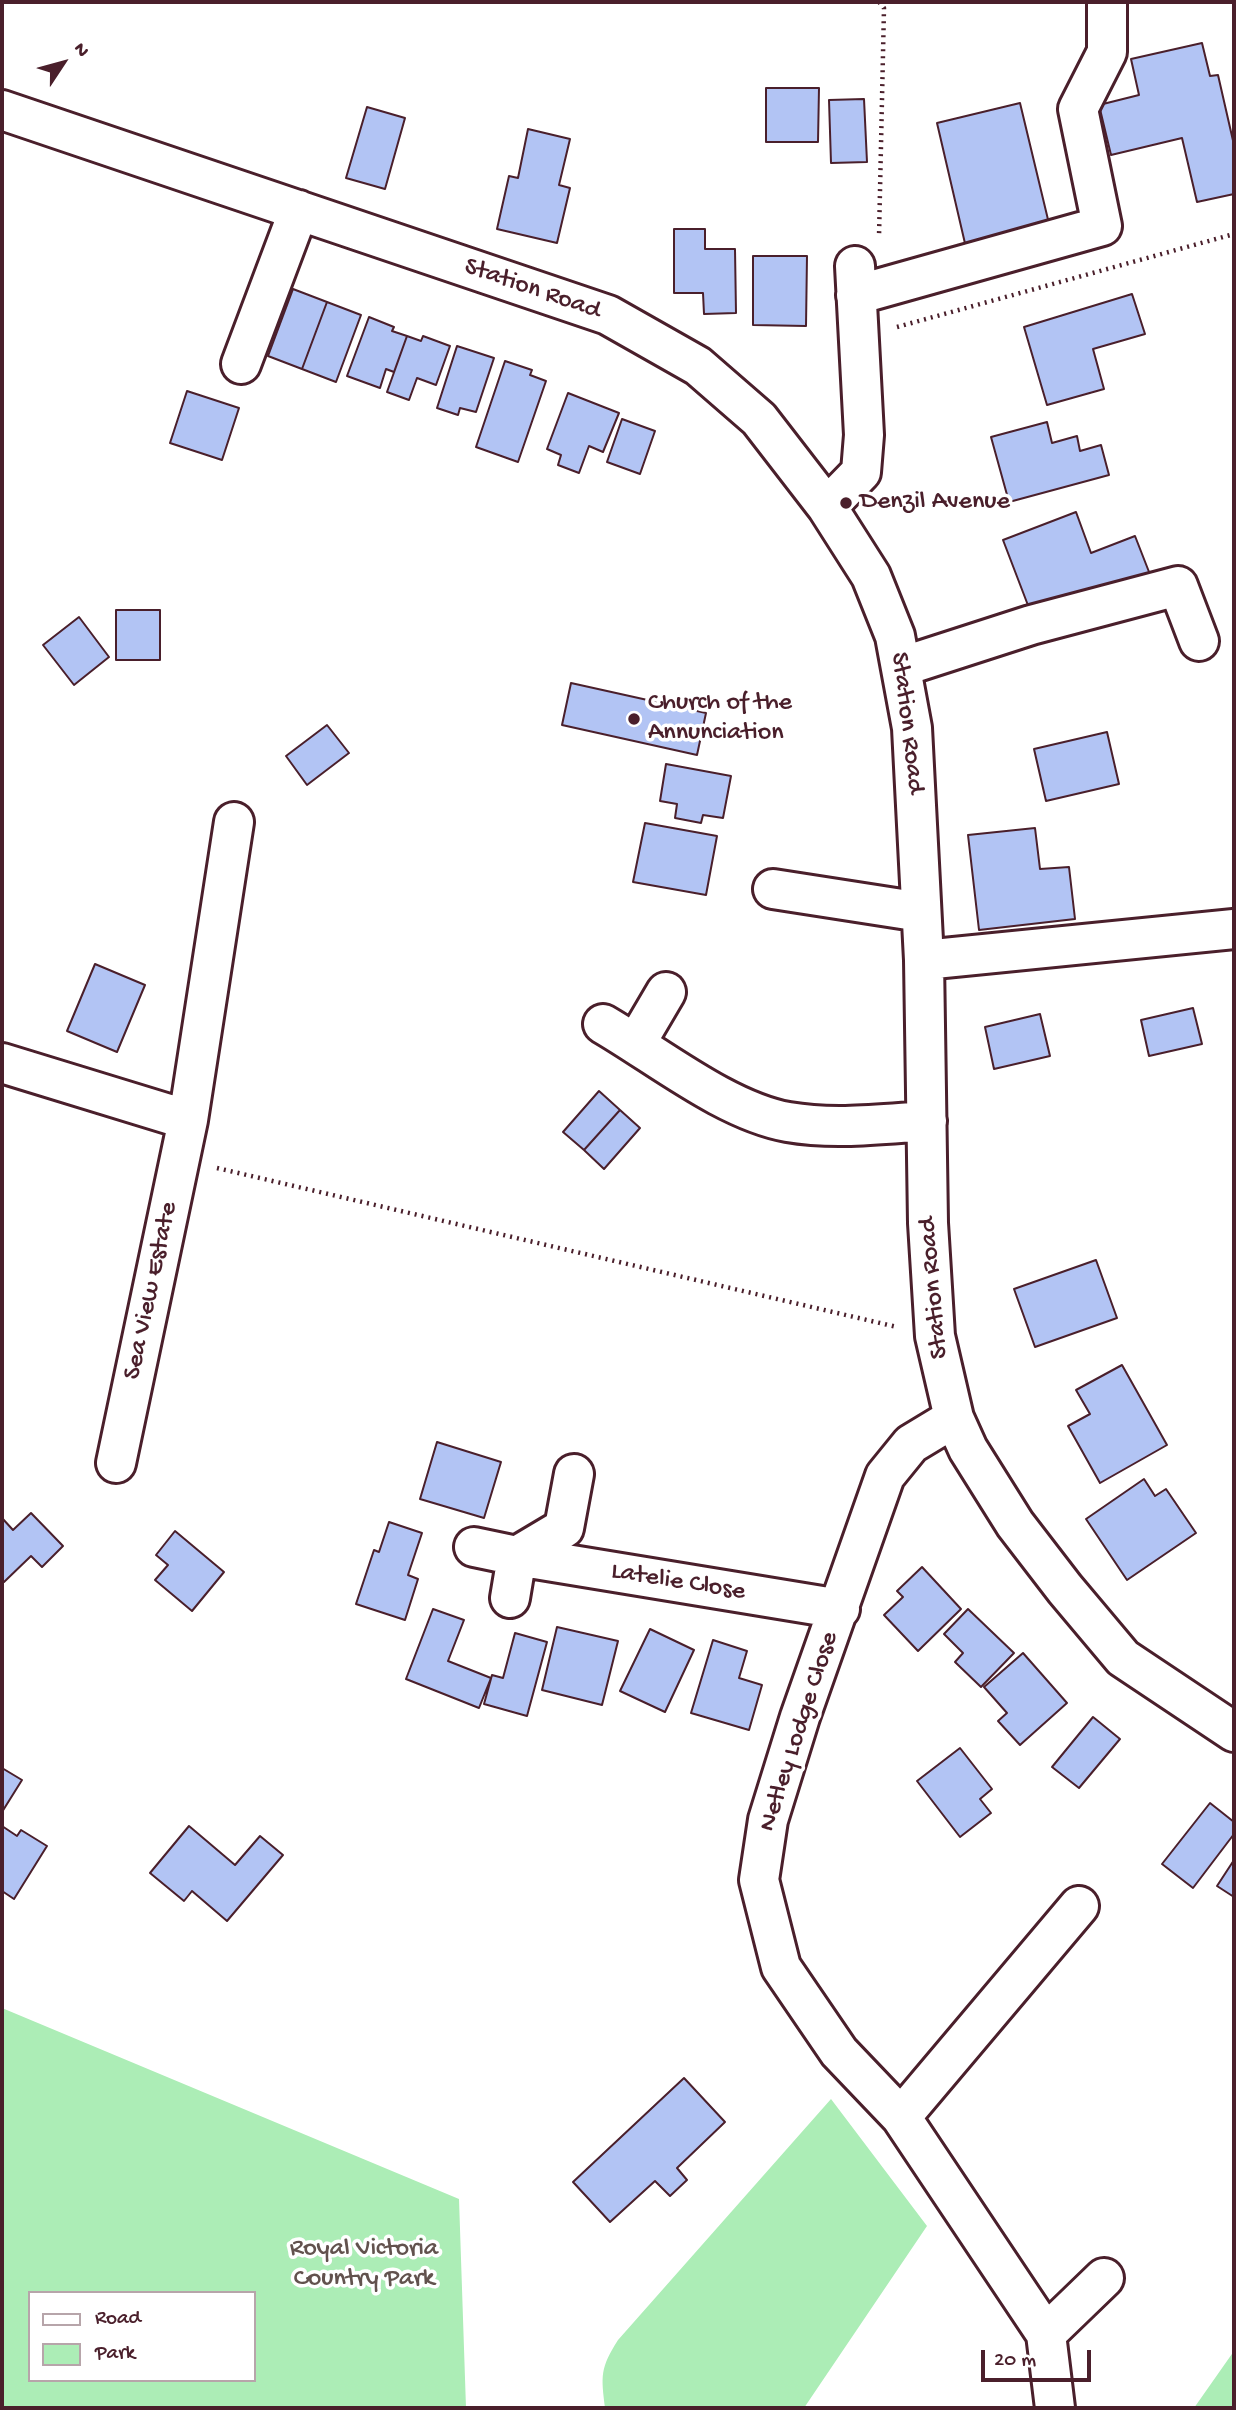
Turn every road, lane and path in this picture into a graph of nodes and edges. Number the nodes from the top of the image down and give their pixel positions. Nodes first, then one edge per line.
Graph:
1 (879, 2) edge
2 (1107, 2) edge
3 (2, 110) edge
4 (299, 210) junction
5 (1234, 234) edge
6 (856, 280) junction
7 (859, 337) junction
8 (241, 364) dead end
9 (827, 507) junction
10 (1199, 641) dead end
11 (901, 667) junction
12 (234, 822) dead end
13 (774, 889) dead end
14 (921, 912) junction
15 (1234, 929) edge
16 (924, 960) junction
17 (666, 992) dead end
18 (603, 1024) dead end
19 (636, 1043) junction
20 (2, 1063) edge
21 (188, 1119) junction
22 (927, 1121) junction
23 (180, 1160) junction
24 (935, 1336) junction
25 (954, 1418) junction
26 (116, 1463) dead end
27 (574, 1474) dead end
28 (474, 1547) dead end
29 (517, 1556) junction
30 (510, 1598) dead end
31 (840, 1609) junction
32 (1234, 1732) edge
33 (1079, 1906) dead end
34 (901, 2117) junction
35 (1104, 2278) dead end
36 (1046, 2334) junction
37 (1055, 2408) edge

1 - 6 path
2 - 6 street
3 - 4 street, Station Road
4 - 8 street
4 - 9 street, Station Road
5 - 7 path
6 - 7 street
7 - 9 street
9 - 11 street, Station Road
10 - 11 street
11 - 14 street, Station Road
12 - 21 street, Sea View Estate
13 - 14 street
14 - 16 street, Station Road
15 - 16 street
16 - 22 street, Station Road
17 - 19 street
18 - 19 street
19 - 22 street
20 - 21 street
21 - 23 street, Sea View Estate
22 - 24 street, Station Road
23 - 24 path
23 - 26 street, Sea View Estate
24 - 25 street, Station Road
25 - 31 street, Netley Lodge Close
25 - 32 street, Station Road
27 - 29 street
28 - 29 street, Latelie Close
29 - 30 street
29 - 31 street, Latelie Close
31 - 34 street, Netley Lodge Close
33 - 34 street
34 - 36 street, Netley Lodge Close
35 - 36 street
36 - 37 street, Netley Lodge Close

